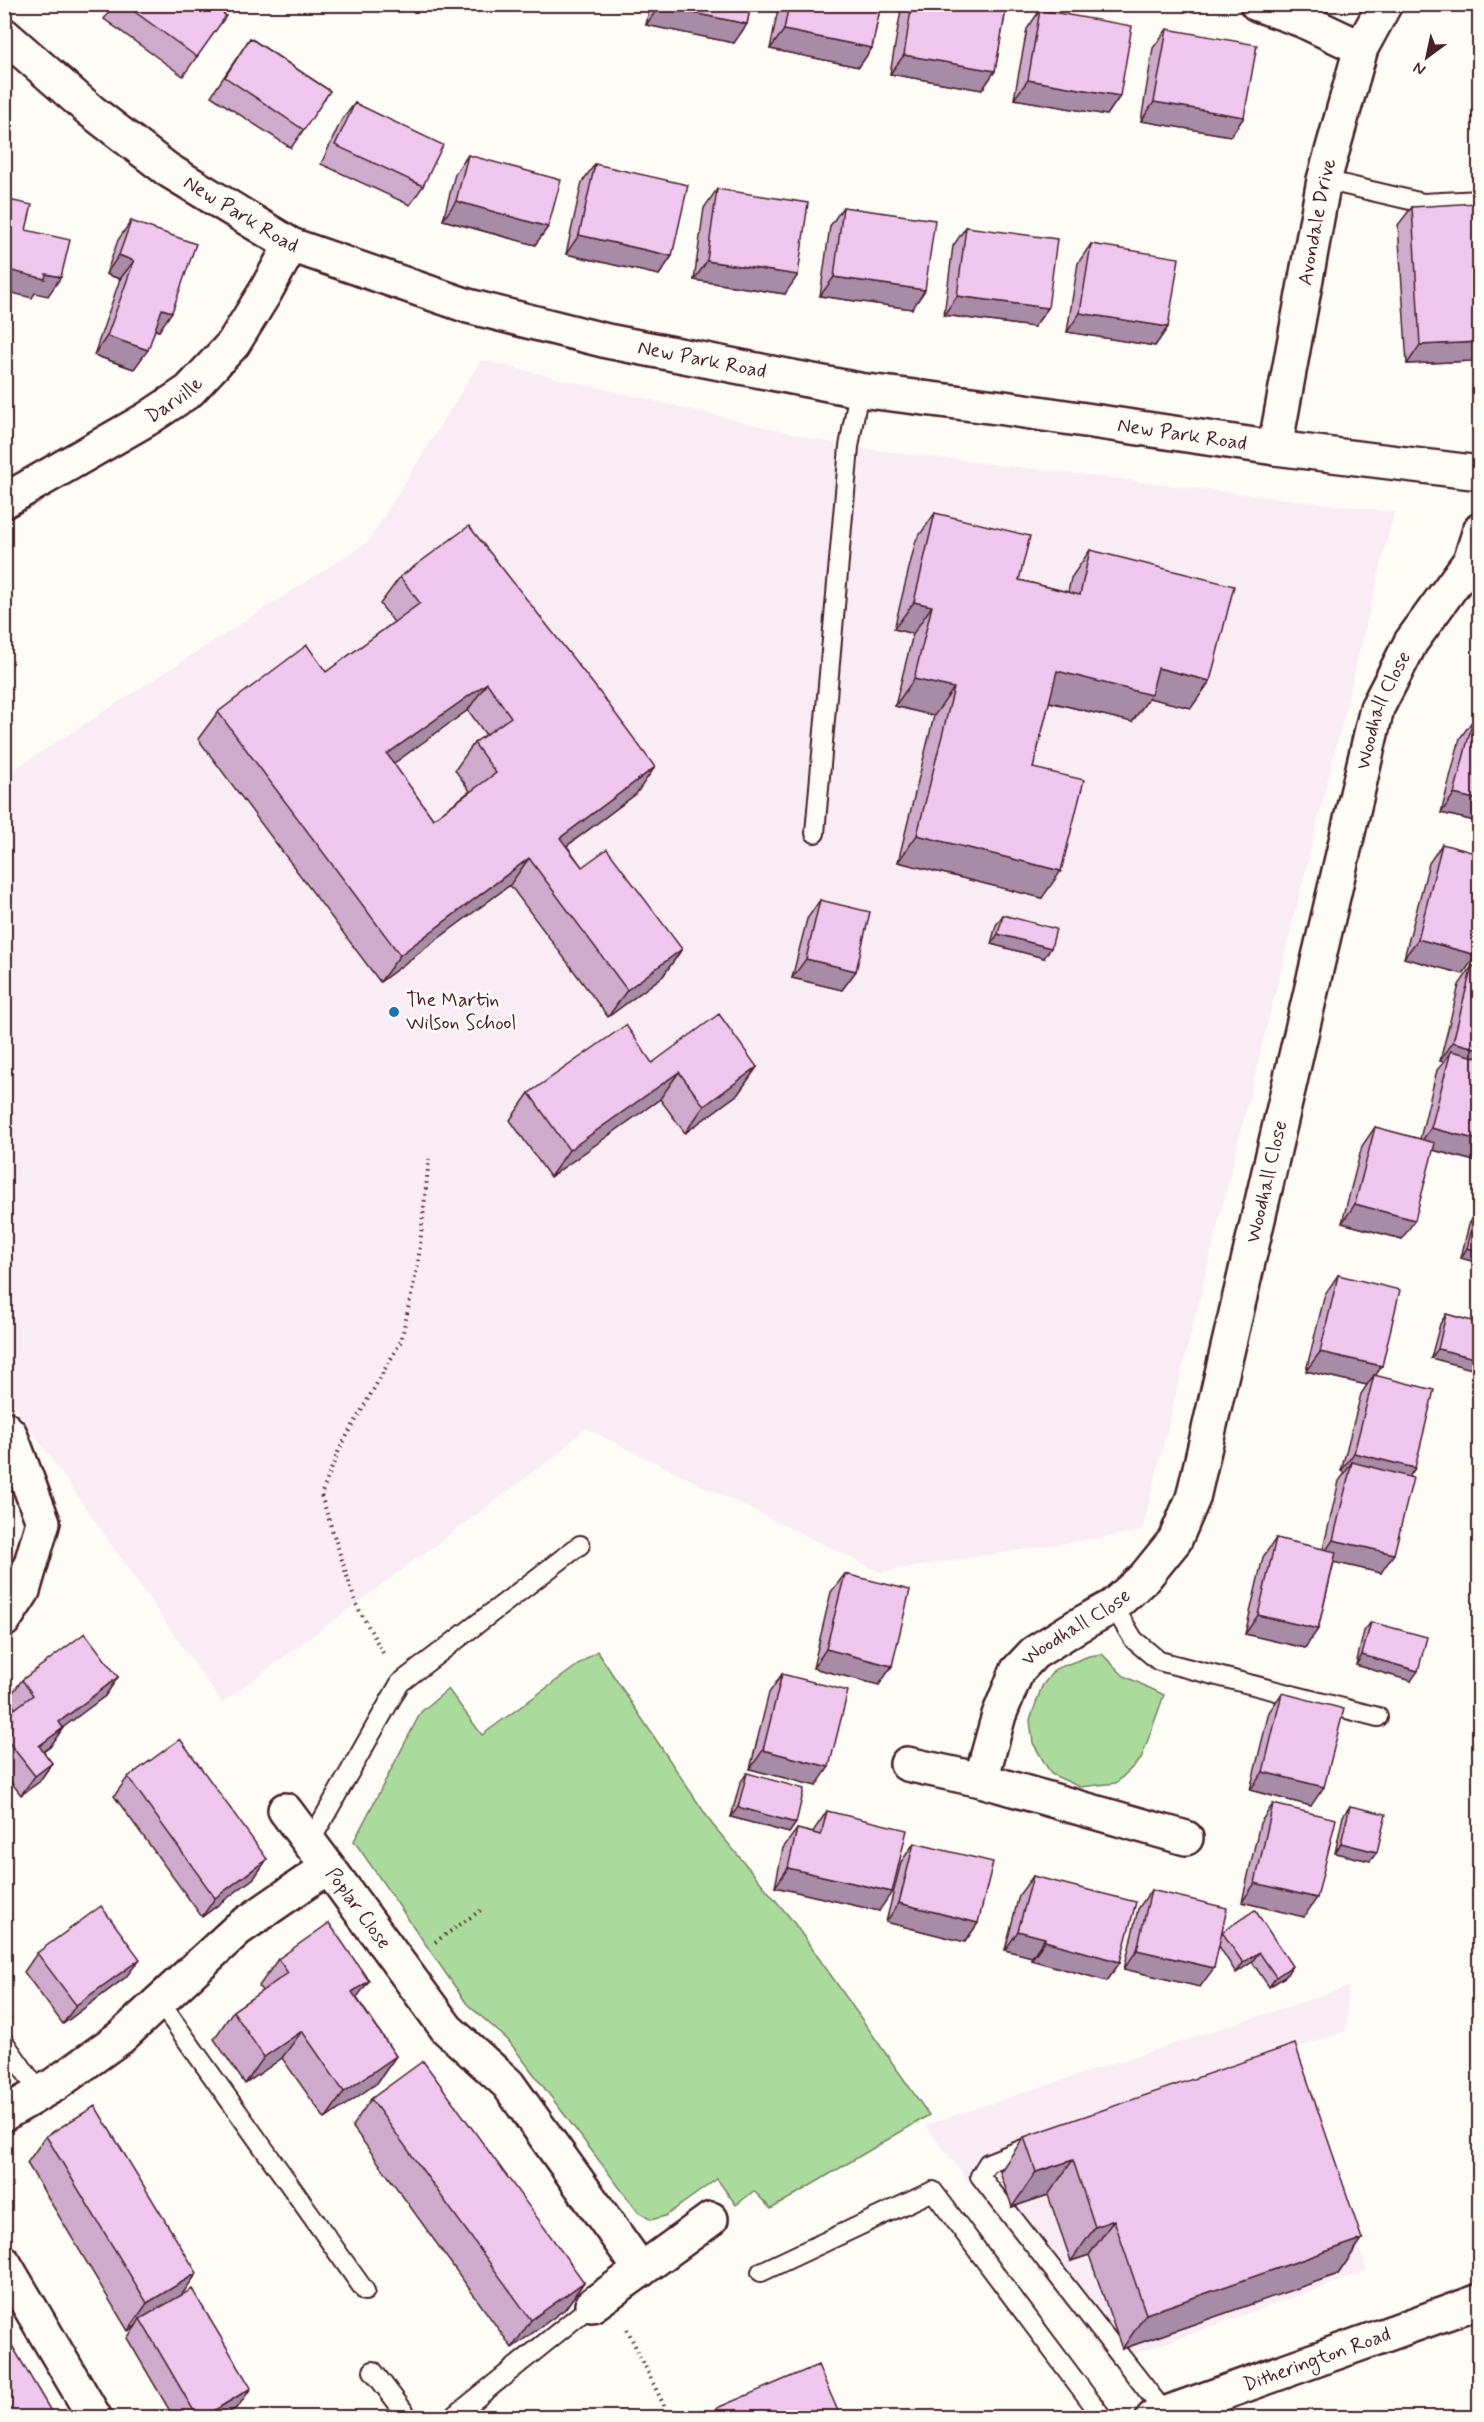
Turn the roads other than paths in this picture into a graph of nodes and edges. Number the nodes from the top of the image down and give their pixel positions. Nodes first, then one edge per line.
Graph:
1 (1257, 4) edge
2 (1385, 4) edge
3 (4, 35) edge
4 (1362, 48) junction
5 (1324, 180) junction
6 (1479, 200) edge
7 (291, 245) junction
8 (859, 390) junction
9 (1275, 448) junction
10 (1479, 472) edge
11 (4, 501) edge
12 (1479, 530) edge
13 (815, 833) dead end
14 (4, 1428) edge
15 (580, 1545) dead end
16 (1113, 1606) junction
17 (4, 1620) edge
18 (1378, 1717) dead end
19 (907, 1764) dead end
20 (981, 1780) junction
21 (285, 1810) dead end
22 (1186, 1838) dead end
23 (319, 1854) junction
24 (159, 2001) junction
25 (4, 2042) edge
26 (40, 2093) junction
27 (4, 2114) edge
28 (1053, 2137) edge
29 (711, 2219) dead end
30 (4, 2263) edge
31 (641, 2270) junction
32 (760, 2272) dead end
33 (365, 2291) dead end
34 (600, 2299) joint
35 (1479, 2301) edge
36 (373, 2371) dead end
37 (1159, 2415) edge
38 (94, 2418) edge
39 (409, 2418) edge
40 (452, 2418) edge
41 (1103, 2418) edge

1 - 4 street
2 - 4 street, Avondale Drive
3 - 7 street, New Park Road
4 - 5 street, Avondale Drive
5 - 6 lane
5 - 9 street, Avondale Drive
7 - 8 street, New Park Road
7 - 11 street, Darville
8 - 9 street, New Park Road
8 - 13 lane
9 - 10 street, New Park Road
12 - 16 street, Woodhall Close
14 - 17 street
15 - 23 lane
16 - 18 lane
16 - 20 street, Woodhall Close
19 - 20 street
20 - 22 street
21 - 23 street
23 - 24 street, Poplar Close
23 - 31 street, Poplar Close
24 - 26 street, Poplar Close
24 - 33 lane
25 - 26 lane
26 - 27 street, Poplar Close
28 - 37 lane
29 - 31 street
30 - 38 street
31 - 34 street
32 - 41 lane
34 - 40 lane
35 - 37 street, Ditherington Road
36 - 39 lane

